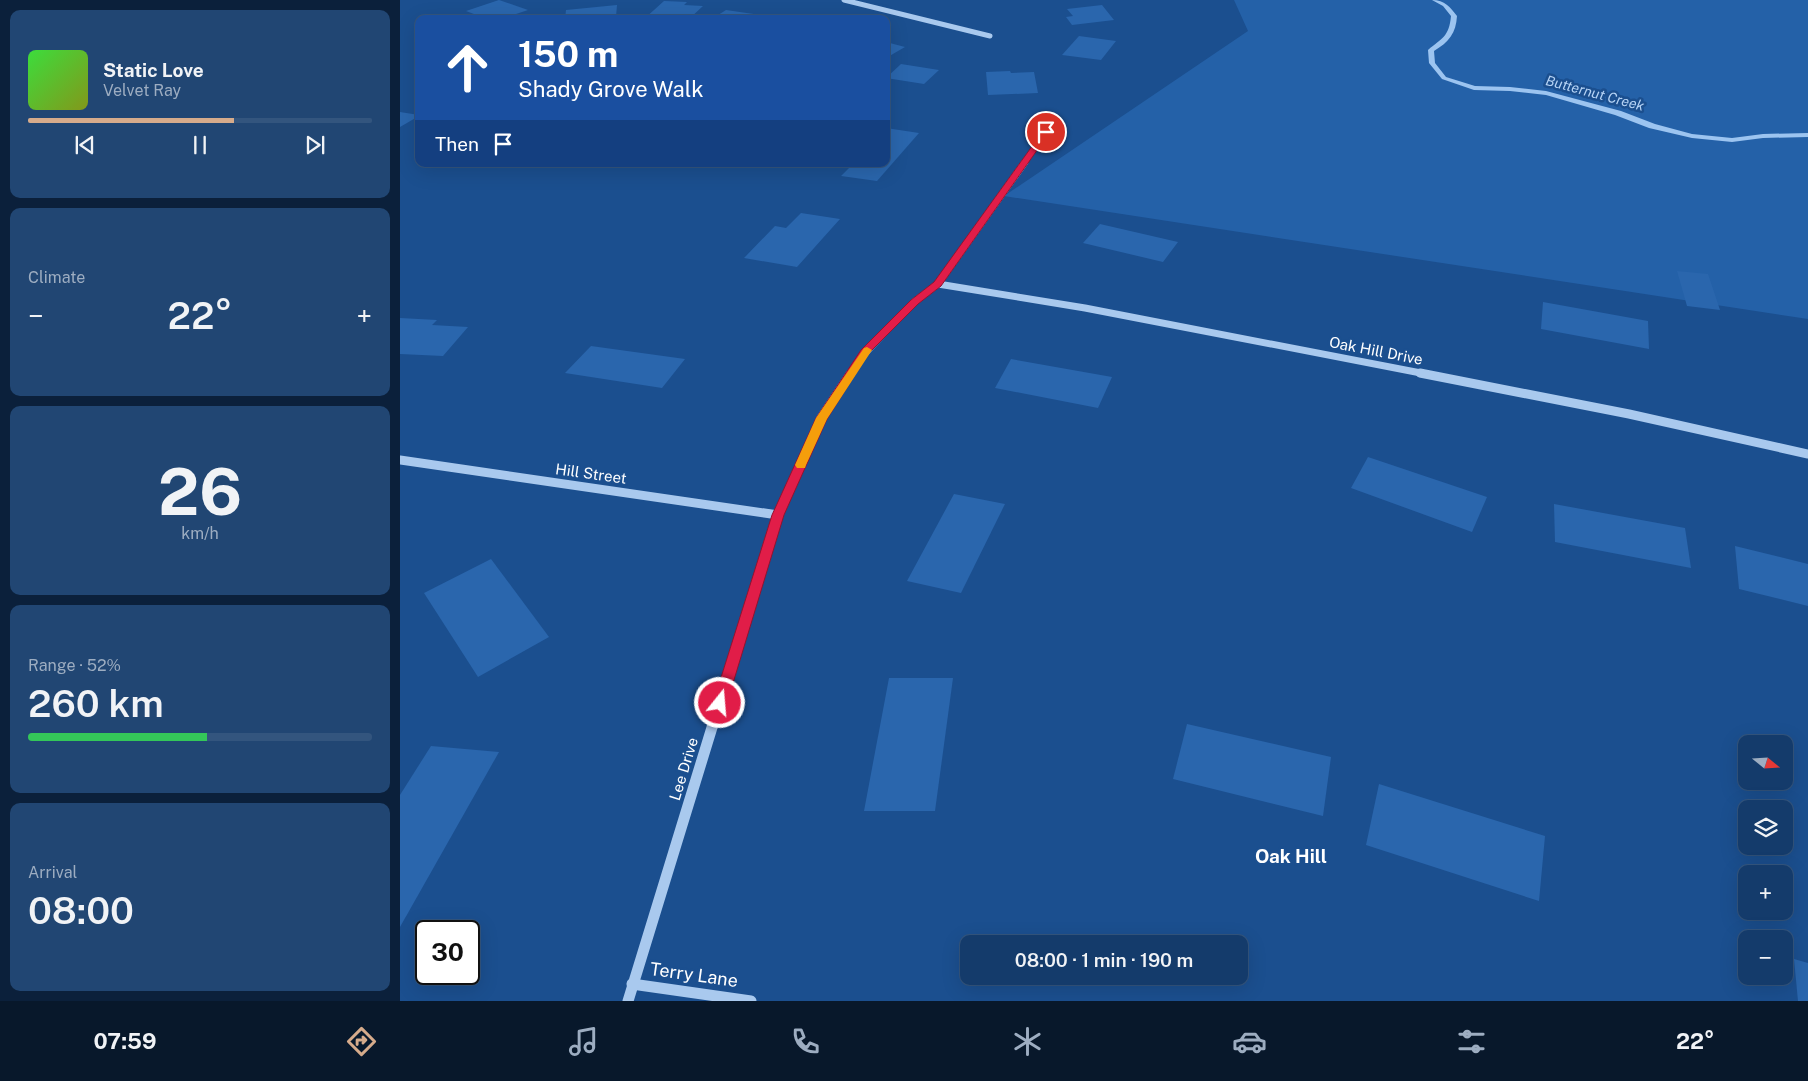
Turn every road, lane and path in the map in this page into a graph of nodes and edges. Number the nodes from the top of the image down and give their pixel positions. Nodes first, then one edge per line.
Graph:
1 (844, 0) edge
2 (858, 1) edge
3 (990, 36) dead end
4 (1046, 132) dead end
5 (938, 284) junction
6 (1808, 454) edge
7 (400, 460) edge
8 (778, 515) junction
9 (632, 984) junction
10 (628, 1001) edge
11 (751, 1001) edge

1 - 2 street
2 - 3 street
4 - 5 street, Lee Drive
5 - 6 street, Oak Hill Drive
5 - 8 street, Lee Drive
7 - 8 street, Hill Street
8 - 9 street, Lee Drive
9 - 10 street, Lee Drive
9 - 11 street, Terry Lane

